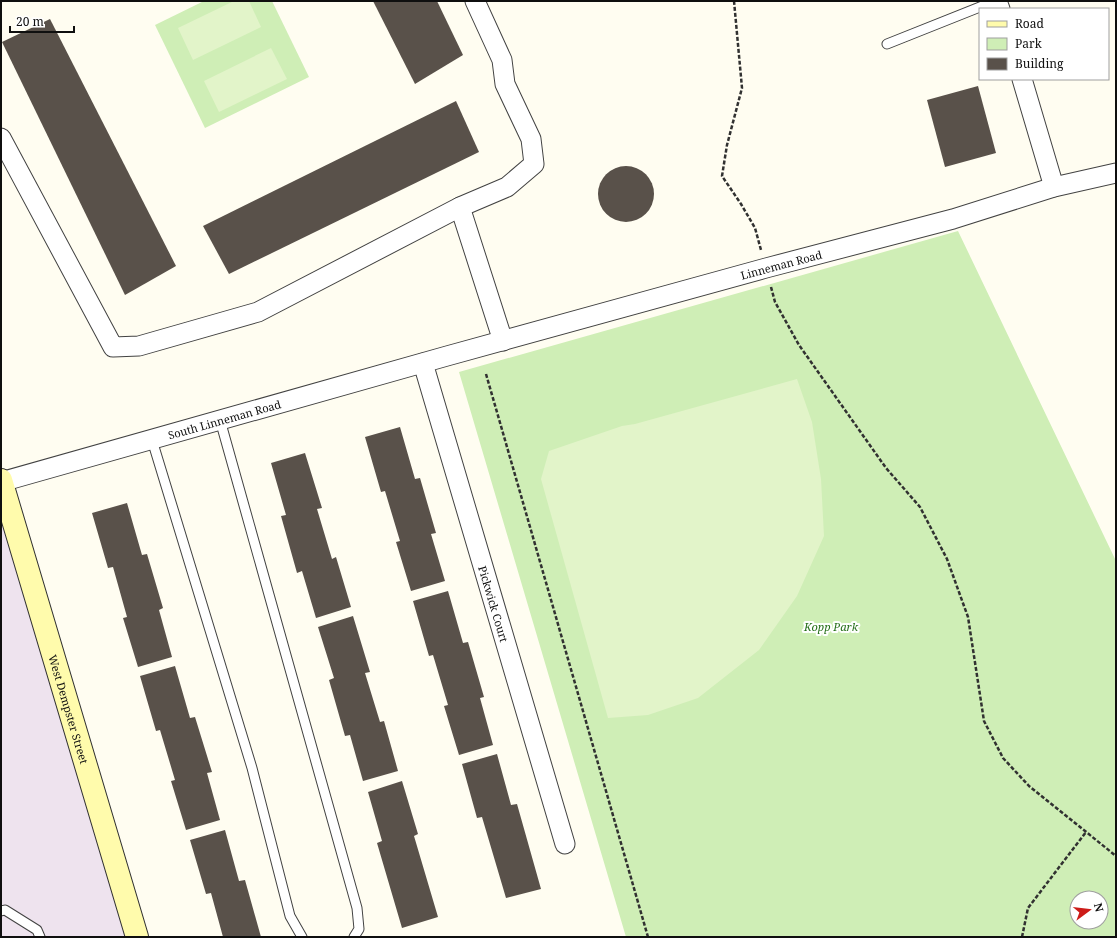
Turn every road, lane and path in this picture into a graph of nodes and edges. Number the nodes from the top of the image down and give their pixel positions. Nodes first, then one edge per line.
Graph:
1 (475, 1) edge
2 (734, 1) edge
3 (996, 1) edge
4 (887, 44) dead end
5 (1022, 80) edge
6 (1, 138) edge
7 (1116, 174) edge
8 (1054, 187) junction
9 (460, 207) junction
10 (761, 252) dead end
11 (770, 286) dead end
12 (503, 341) junction
13 (447, 356) joint
14 (423, 363) junction
15 (486, 374) dead end
16 (220, 420) junction
17 (152, 440) junction
18 (1, 482) edge
19 (1086, 832) junction
20 (566, 844) dead end
21 (1116, 856) edge
22 (1, 911) edge
23 (40, 937) edge
24 (137, 937) edge
25 (302, 937) edge
26 (354, 937) edge
27 (648, 937) edge
28 (1022, 937) edge

1 - 9 street
2 - 10 path
3 - 4 lane
5 - 8 street
6 - 9 street
7 - 8 street, Linneman Road
8 - 12 street, Linneman Road
9 - 12 street
11 - 19 path
12 - 13 street, Linneman Road
13 - 14 street, South Linneman Road
14 - 16 street, South Linneman Road
14 - 20 street, Pickwick Court
15 - 27 path
16 - 17 street, South Linneman Road
16 - 26 lane
17 - 18 street, South Linneman Road
17 - 25 lane
18 - 24 main road, West Dempster Street
19 - 21 path
19 - 28 path
22 - 23 lane

